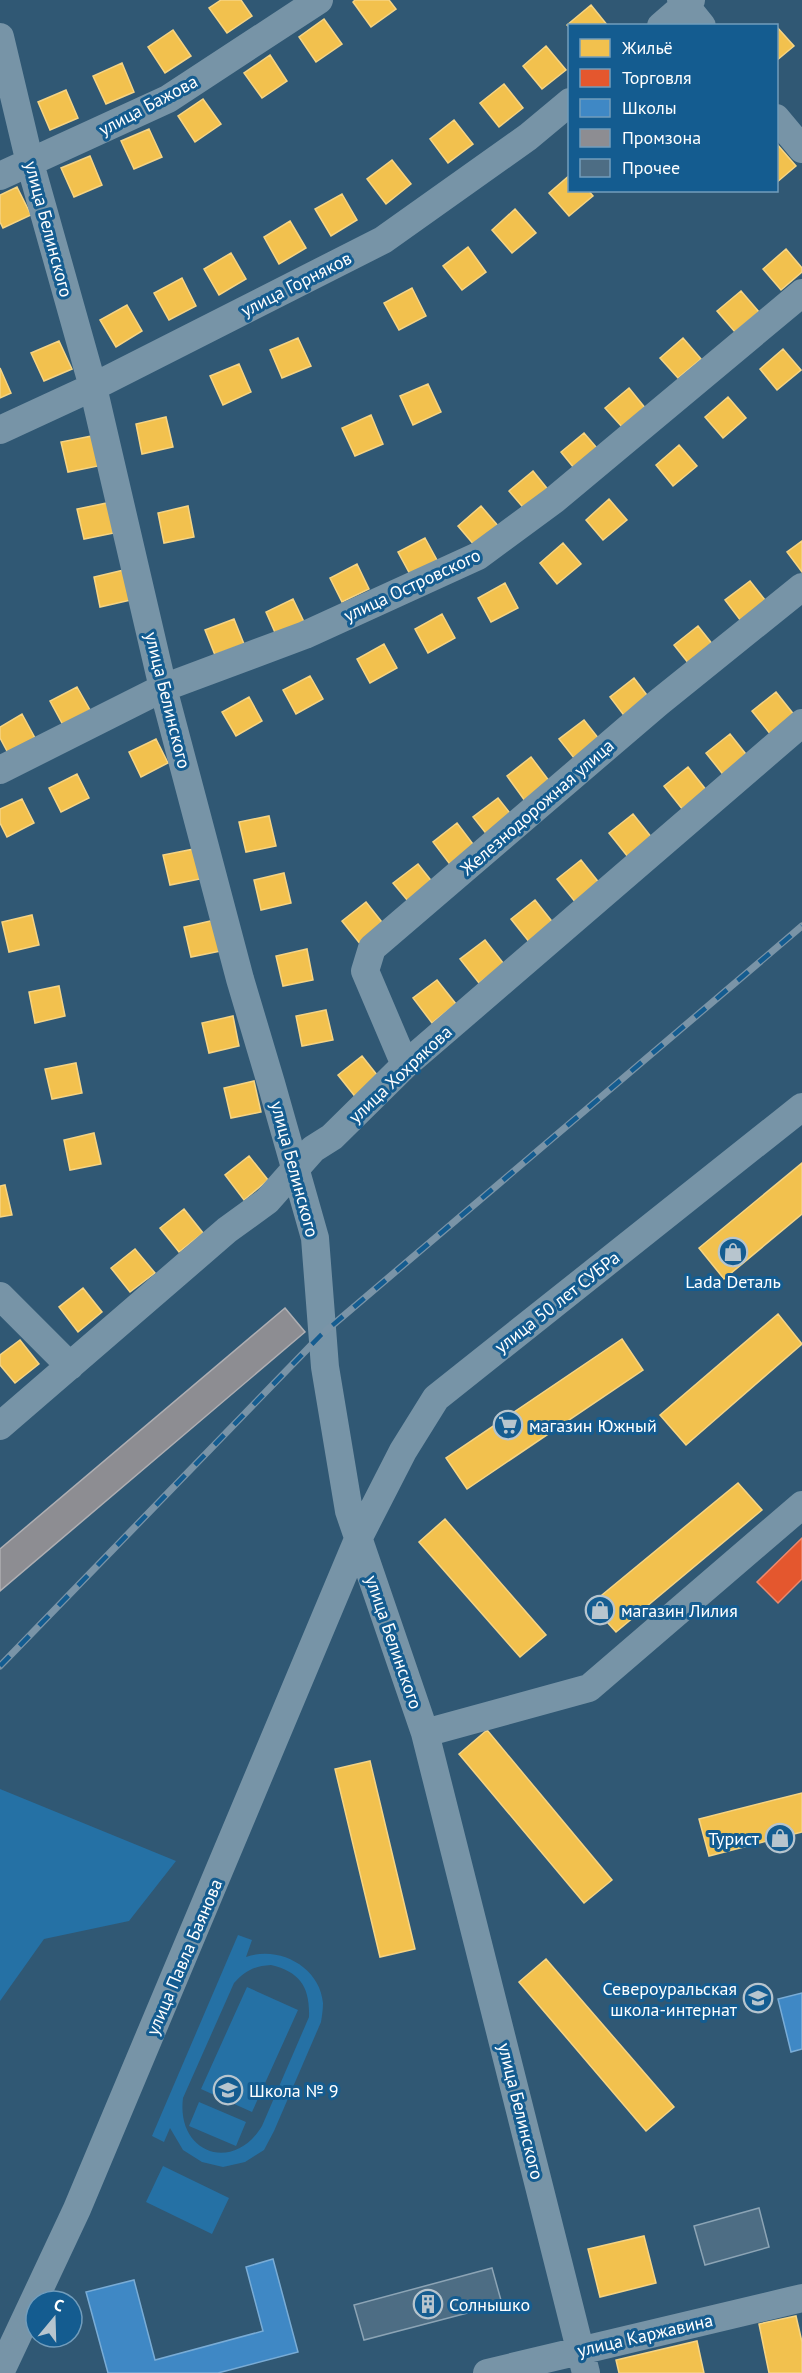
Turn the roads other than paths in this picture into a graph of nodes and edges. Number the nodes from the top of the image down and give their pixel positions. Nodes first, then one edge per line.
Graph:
1 (319, 0) edge
2 (690, 8) edge
3 (664, 24) edge
4 (0, 37) edge
5 (568, 104) edge
6 (778, 119) edge
7 (802, 149) edge
8 (30, 163) junction
9 (0, 176) edge
10 (802, 293) edge
11 (93, 387) junction
12 (0, 429) edge
13 (802, 587) edge
14 (164, 688) junction
15 (802, 723) edge
16 (0, 770) edge
17 (405, 1065) junction
18 (802, 1107) edge
19 (296, 1169) junction
20 (0, 1296) edge
21 (70, 1366) junction
22 (0, 1426) edge
23 (802, 1505) edge
24 (359, 1537) junction
25 (425, 1733) junction
26 (802, 2298) edge
27 (584, 2362) edge
28 (0, 2373) edge
29 (487, 2373) edge

1 - 8 street, улица Бажова
2 - 3 street
4 - 8 street, улица Белинского
5 - 11 street, улица Горняков
6 - 7 street
8 - 9 street, улица Бажова
8 - 11 street, улица Белинского
10 - 14 street, улица Островского
11 - 12 street, улица Горняков
11 - 14 street, улица Белинского
13 - 17 street, Железнодорожная улица
14 - 16 street, улица Островского
14 - 19 street, улица Белинского
15 - 17 street, улица Хохрякова
17 - 19 street, улица Хохрякова
18 - 24 street, улица 50 лет СУБРа
19 - 21 street, улица Хохрякова
19 - 24 street, улица Белинского
20 - 21 street
21 - 22 street, улица Хохрякова
23 - 25 street
24 - 25 street, улица Белинского
24 - 28 street, улица Павла Баянова
25 - 27 street, улица Белинского
26 - 27 street, улица Каржавина
27 - 29 street, улица Каржавина

